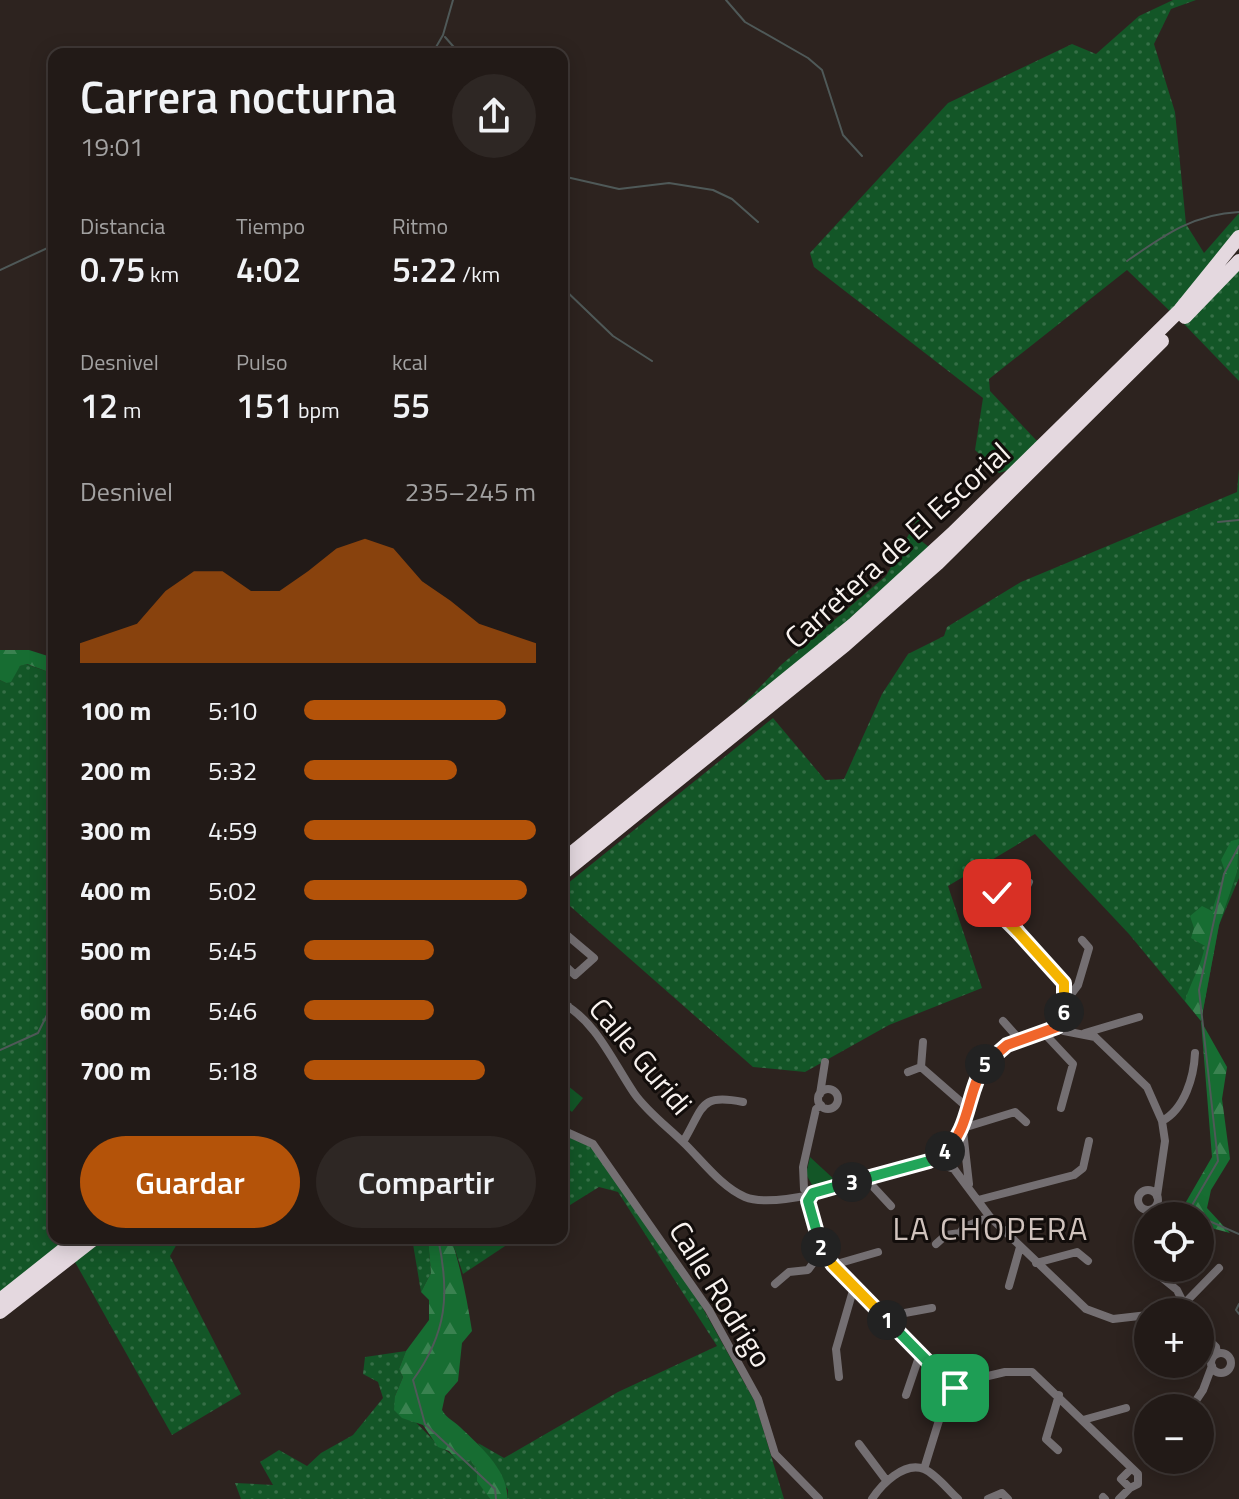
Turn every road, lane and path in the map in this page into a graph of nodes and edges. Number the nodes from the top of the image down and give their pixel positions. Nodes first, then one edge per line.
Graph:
1 (1239, 237) edge
2 (1239, 261) edge
3 (568, 856) edge
4 (568, 869) edge
5 (1029, 882) dead end
6 (1001, 912) dead end
7 (1009, 922) junction
8 (568, 936) edge
9 (1082, 940) dead end
10 (568, 969) edge
11 (1066, 1002) junction
12 (568, 1007) edge
13 (1139, 1017) dead end
14 (1003, 1021) dead end
15 (1059, 1027) junction
16 (1082, 1033) junction
17 (1020, 1040) junction
18 (923, 1042) dead end
19 (1195, 1053) dead end
20 (825, 1062) dead end
21 (921, 1067) junction
22 (908, 1072) dead end
23 (820, 1094) junction
24 (743, 1102) dead end
25 (821, 1105) junction
26 (968, 1108) junction
27 (1061, 1108) dead end
28 (1162, 1121) junction
29 (1026, 1122) dead end
30 (963, 1128) junction
31 (568, 1133) edge
32 (1089, 1141) dead end
33 (683, 1142) junction
34 (958, 1148) junction
35 (947, 1163) junction
36 (964, 1163) junction
37 (866, 1179) junction
38 (969, 1185) junction
39 (806, 1195) junction
40 (1157, 1196) dead end
41 (978, 1200) junction
42 (891, 1206) dead end
43 (990, 1217) junction
44 (68, 1244) edge
45 (69, 1244) edge
46 (87, 1244) edge
47 (936, 1244) dead end
48 (1020, 1247) junction
49 (822, 1251) junction
50 (878, 1252) dead end
51 (1088, 1261) dead end
52 (1036, 1263) junction
53 (833, 1265) junction
54 (1219, 1268) dead end
55 (1167, 1282) edge
56 (775, 1284) dead end
57 (1009, 1286) dead end
58 (854, 1287) junction
59 (0, 1293) edge
60 (1179, 1298) edge
61 (1191, 1298) edge
62 (0, 1300) edge
63 (932, 1308) dead end
64 (0, 1312) edge
65 (883, 1317) junction
66 (1134, 1317) edge
67 (1214, 1345) edge
68 (920, 1354) junction
69 (1217, 1354) junction
70 (1214, 1357) edge
71 (1231, 1362) junction
72 (1214, 1367) edge
73 (1239, 1369) edge
74 (839, 1377) dead end
75 (950, 1386) junction
76 (906, 1395) dead end
77 (1059, 1395) junction
78 (1126, 1408) dead end
79 (1083, 1420) junction
80 (859, 1444) dead end
81 (1058, 1450) dead end
82 (924, 1469) junction
83 (886, 1480) junction
84 (819, 1499) edge
85 (872, 1499) edge
86 (958, 1499) edge
87 (977, 1499) edge
88 (986, 1499) edge
89 (1008, 1499) edge
90 (1119, 1499) edge

1 - 3 highway, Carretera de El Escorial
2 - 4 highway, Carretera de El Escorial
5 - 7 street
6 - 7 street
7 - 11 street
8 - 10 street
9 - 11 street
11 - 15 street
12 - 33 street, Calle Guridi
13 - 16 street
14 - 17 street
15 - 16 street
15 - 17 street
15 - 27 street
16 - 28 street
17 - 26 street
18 - 21 street
19 - 28 street
20 - 23 street
21 - 22 street
21 - 26 street
23 - 25 street
23 - 25 street
24 - 33 street, Calle Guridi
25 - 39 street
26 - 30 street
28 - 40 street
29 - 30 street
30 - 34 street
31 - 84 street, Calle Rodrigo
32 - 41 street
33 - 39 street, Calle Guridi
34 - 35 street
34 - 36 street
35 - 36 street
35 - 37 street, Calle Guridi
35 - 38 street
36 - 38 street
37 - 39 street, Calle Guridi
37 - 42 street
38 - 41 street
39 - 49 street
41 - 43 street
43 - 47 street
43 - 48 street
44 - 59 highway
45 - 62 highway
46 - 64 highway
48 - 52 street
48 - 57 street
49 - 53 street
49 - 56 street
50 - 53 street
51 - 52 street
52 - 66 street
53 - 58 street
54 - 61 street
55 - 60 street
58 - 65 street
58 - 74 street
63 - 65 street
65 - 68 street
67 - 69 street
68 - 75 street
68 - 76 street
69 - 70 street
69 - 71 street
71 - 72 street
71 - 73 street
75 - 77 street
75 - 82 street
77 - 79 street
77 - 81 street
78 - 79 street
79 - 90 street
80 - 83 street
82 - 83 street
82 - 86 street
83 - 85 street
87 - 88 street
88 - 89 street

